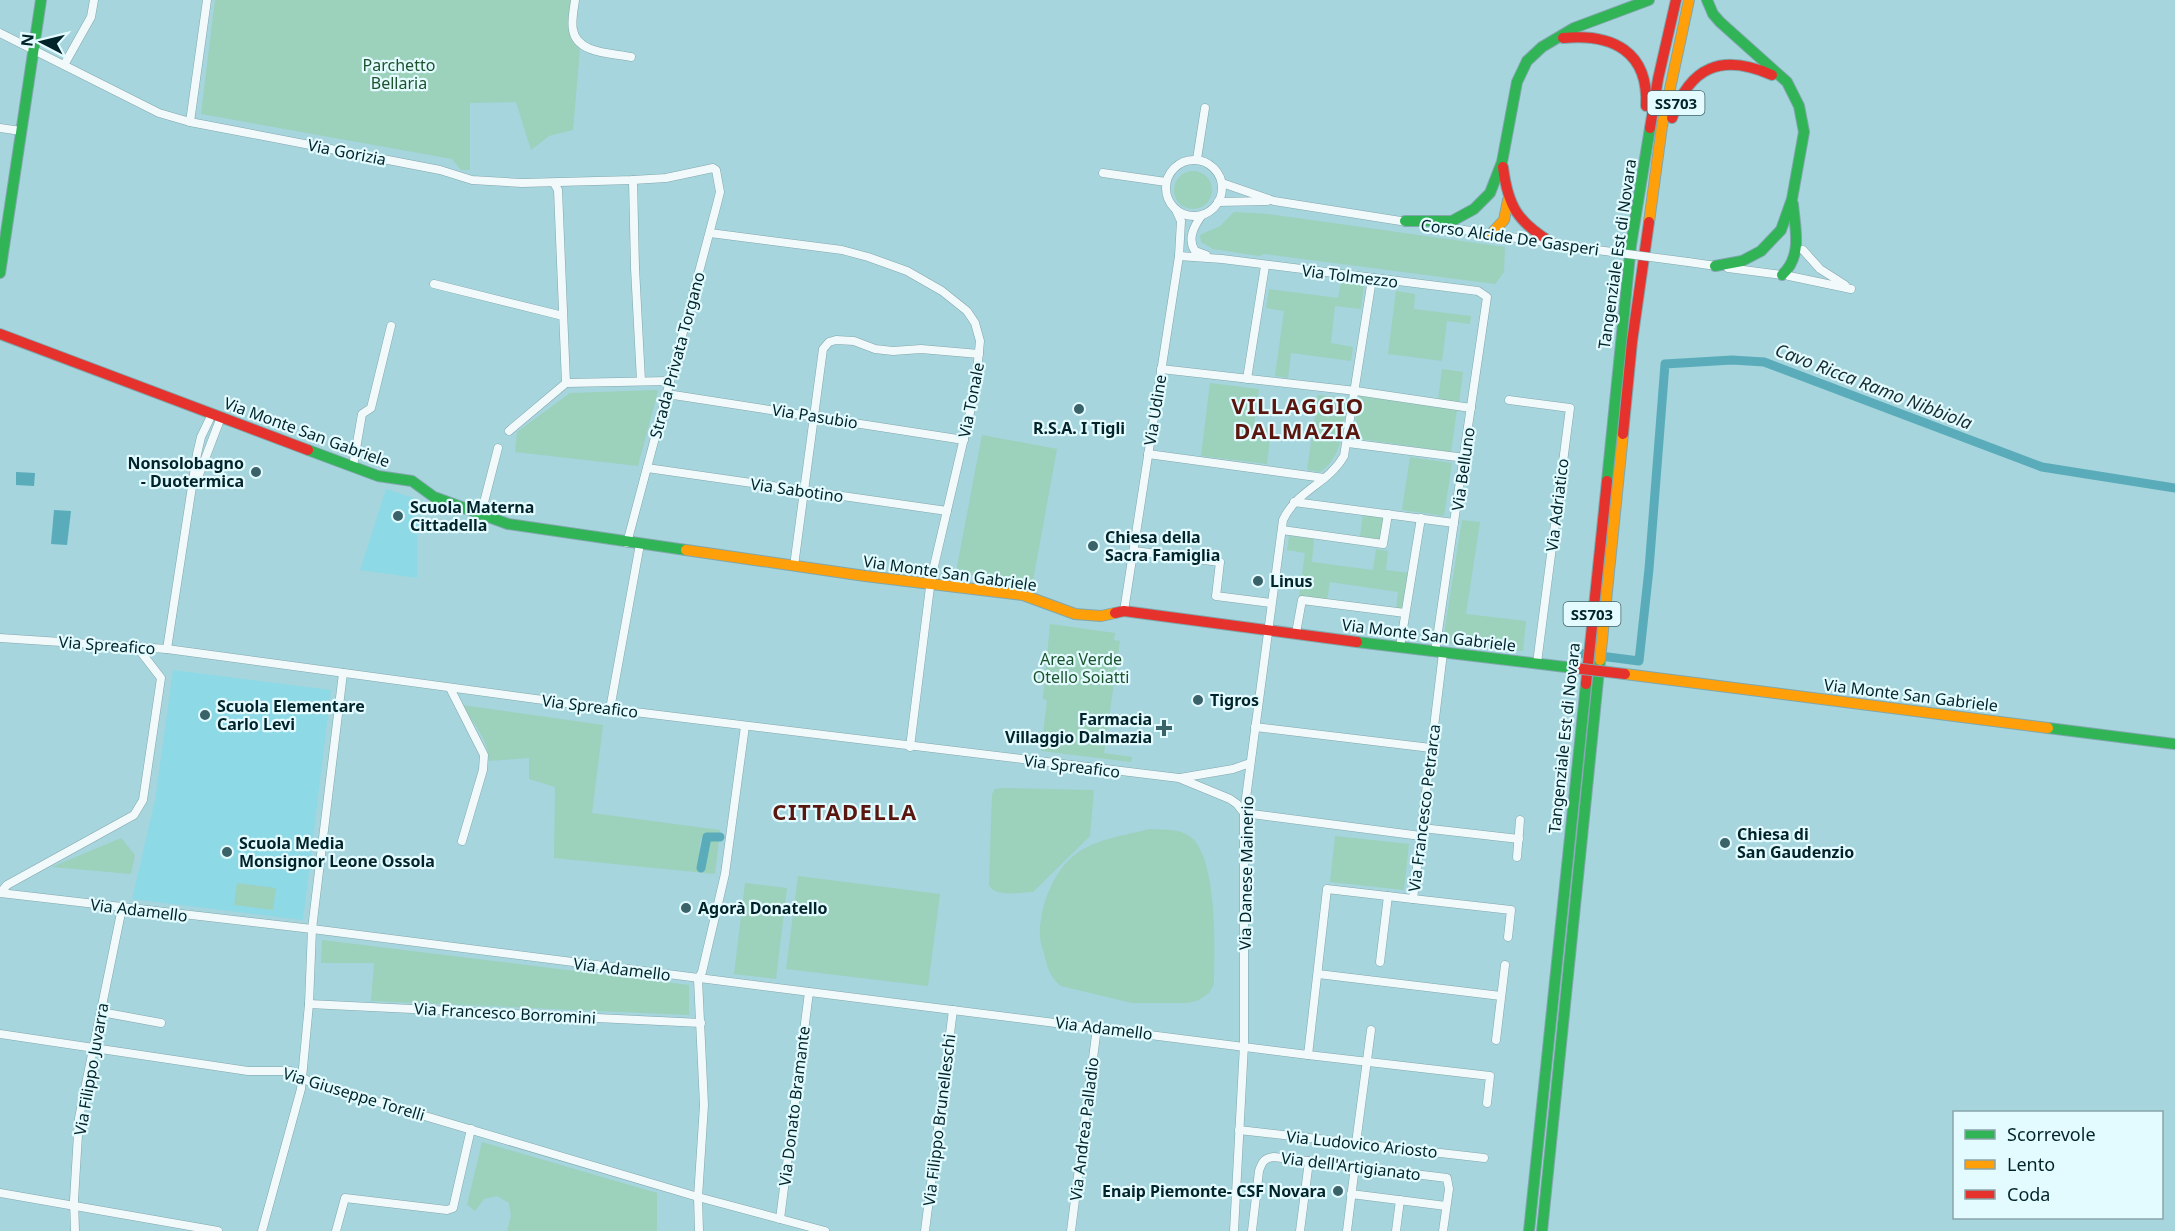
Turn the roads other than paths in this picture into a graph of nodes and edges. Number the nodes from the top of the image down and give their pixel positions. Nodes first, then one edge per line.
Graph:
1 (40, 0) edge
2 (94, 0) edge
3 (207, 0) edge
4 (575, 0) edge
5 (1649, 0) edge
6 (1677, 0) edge
7 (1689, 0) edge
8 (1707, 0) edge
9 (0, 33) edge
10 (1550, 41) junction
11 (33, 50) junction
12 (631, 57) dead end
13 (64, 65) junction
14 (1796, 96) junction
15 (1205, 108) dead end
16 (190, 122) junction
17 (0, 128) edge
18 (21, 131) junction
19 (1197, 159) junction
20 (1502, 162) junction
21 (712, 168) joint
22 (1103, 174) dead end
23 (633, 180) junction
24 (1166, 182) junction
25 (554, 183) junction
26 (1222, 183) junction
27 (1792, 199) junction
28 (1508, 200) junction
29 (1274, 201) junction
30 (1218, 202) junction
31 (1176, 210) junction
32 (1202, 215) junction
33 (1405, 221) junction
34 (710, 233) junction
35 (1490, 235) junction
36 (1552, 243) junction
37 (1631, 245) junction
38 (1645, 247) junction
39 (1803, 250) dead end
40 (1179, 256) junction
41 (1222, 260) junction
42 (1265, 266) junction
43 (1715, 266) junction
44 (0, 273) edge
45 (1786, 275) junction
46 (1372, 279) junction
47 (434, 284) dead end
48 (1478, 291) joint
49 (562, 316) junction
50 (391, 326) dead end
51 (0, 334) edge
52 (979, 354) junction
53 (1161, 369) junction
54 (1247, 379) junction
55 (641, 381) junction
56 (669, 381) junction
57 (566, 383) junction
58 (1356, 391) junction
59 (667, 394) junction
60 (1509, 400) dead end
61 (1471, 408) junction
62 (217, 415) junction
63 (814, 416) junction
64 (508, 432) dead end
65 (964, 440) junction
66 (1348, 443) junction
67 (498, 448) dead end
68 (1148, 454) junction
69 (1465, 458) junction
70 (353, 466) junction
71 (647, 468) junction
72 (1324, 478) junction
73 (804, 491) junction
74 (1294, 502) junction
75 (946, 511) junction
76 (480, 514) junction
77 (1388, 514) junction
78 (1421, 518) junction
79 (1454, 523) junction
80 (1282, 530) junction
81 (627, 543) junction
82 (640, 544) junction
83 (1134, 550) junction
84 (794, 566) junction
85 (930, 584) junction
86 (1271, 603) junction
87 (1124, 611) junction
88 (1405, 613) junction
89 (1268, 629) junction
90 (1296, 633) junction
91 (0, 638) edge
92 (137, 647) junction
93 (1400, 647) junction
94 (167, 649) junction
95 (1439, 652) junction
96 (1538, 663) junction
97 (343, 674) junction
98 (450, 688) junction
99 (610, 709) junction
100 (745, 726) junction
101 (1255, 727) junction
102 (2175, 744) edge
103 (910, 747) junction
104 (1431, 748) junction
105 (1250, 763) junction
106 (1179, 778) junction
107 (1244, 813) junction
108 (1520, 820) dead end
109 (1421, 832) junction
110 (1519, 839) junction
111 (462, 841) dead end
112 (1517, 857) dead end
113 (0, 893) edge
114 (1388, 896) junction
115 (1413, 899) junction
116 (122, 908) junction
117 (312, 929) junction
118 (1508, 937) dead end
119 (1380, 962) dead end
120 (1505, 965) dead end
121 (1318, 974) junction
122 (698, 979) junction
123 (809, 992) junction
124 (1502, 996) junction
125 (309, 1004) junction
126 (953, 1010) junction
127 (101, 1012) junction
128 (161, 1023) dead end
129 (700, 1023) junction
130 (1097, 1027) junction
131 (1371, 1030) dead end
132 (0, 1034) edge
133 (1496, 1040) dead end
134 (1244, 1045) junction
135 (93, 1049) junction
136 (1308, 1055) junction
137 (1367, 1062) junction
138 (303, 1077) junction
139 (1486, 1103) dead end
140 (471, 1129) junction
141 (1239, 1130) junction
142 (1356, 1143) junction
143 (1484, 1158) dead end
144 (1309, 1161) junction
145 (1355, 1166) junction
146 (0, 1193) edge
147 (1352, 1194) junction
148 (698, 1197) junction
149 (1400, 1200) junction
150 (75, 1206) junction
151 (1446, 1206) junction
152 (780, 1219) junction
153 (75, 1231) edge
154 (218, 1231) edge
155 (262, 1231) edge
156 (336, 1231) edge
157 (699, 1231) edge
158 (825, 1231) edge
159 (925, 1231) edge
160 (1071, 1231) edge
161 (1234, 1231) edge
162 (1251, 1231) edge
163 (1300, 1231) edge
164 (1347, 1231) edge
165 (1396, 1231) edge
166 (1443, 1231) edge
167 (1529, 1231) edge
168 (1542, 1231) edge

1 - 11 main road
2 - 13 street
3 - 16 street
4 - 12 street
5 - 10 main road
6 - 37 main road, Tangenziale Est di Novara / SS703
7 - 38 main road, Tangenziale Est di Novara / SS703
8 - 14 main road
9 - 11 street, Via Gorizia
10 - 20 main road
10 - 37 main road, SS703
11 - 13 street, Via Gorizia
11 - 18 main road
13 - 16 street, Via Gorizia
14 - 27 main road
14 - 38 main road, SS703
15 - 19 street
16 - 25 street, Via Gorizia
17 - 18 street
18 - 44 main road
19 - 24 street
19 - 26 street
20 - 28 main road
20 - 33 main road
21 - 23 street, Via Gorizia
21 - 34 street, Strada Privata Torgano
22 - 24 street
23 - 25 street, Via Gorizia
23 - 55 street
24 - 31 street
25 - 49 street
26 - 29 street, Corso Alcide De Gasperi
26 - 30 street
27 - 43 main road
27 - 45 main road
28 - 35 main road
28 - 36 main road
29 - 30 street, Corso Alcide De Gasperi
29 - 33 street, Corso Alcide De Gasperi
30 - 32 street
31 - 32 street
31 - 40 street, Via Udine
32 - 41 street, Via Tolmezzo
33 - 35 street, Corso Alcide De Gasperi
34 - 52 street, Via Tonale
34 - 56 street, Strada Privata Torgano
35 - 36 street, Corso Alcide De Gasperi
36 - 43 street, Corso Alcide De Gasperi, bridge
37 - 167 main road, Tangenziale Est di Novara / SS703
38 - 168 main road, Tangenziale Est di Novara / SS703
39 - 45 street, Corso Alcide De Gasperi
40 - 41 street, Via Tolmezzo
40 - 53 street, Via Udine
41 - 42 street, Via Tolmezzo
42 - 46 street, Via Tolmezzo
42 - 54 street
43 - 45 street, Corso Alcide De Gasperi
46 - 48 street, Via Tolmezzo
46 - 58 street
47 - 49 street
48 - 61 street, Via Belluno
49 - 57 street
50 - 70 street
51 - 62 main road, Via Monte San Gabriele
52 - 63 street
52 - 65 street, Via Tonale
53 - 54 street
53 - 68 street, Via Udine
54 - 58 street
55 - 56 street
55 - 57 street
56 - 59 street, Strada Privata Torgano
57 - 64 street
58 - 61 street
58 - 66 street
59 - 63 street, Via Pasubio
59 - 71 street, Strada Privata Torgano
60 - 96 street, Via Adriatico
61 - 69 street, Via Belluno
62 - 70 main road, Via Monte San Gabriele
62 - 94 street
63 - 65 street, Via Pasubio
63 - 73 street
65 - 75 street, Via Tonale
66 - 69 street
66 - 72 street
67 - 76 street
68 - 72 street
68 - 83 street, Via Udine
69 - 79 street, Via Belluno
70 - 76 main road, Via Monte San Gabriele
71 - 73 street, Via Sabotino
71 - 81 street, Strada Privata Torgano
72 - 74 street
73 - 75 street, Via Sabotino
73 - 84 street
74 - 77 street
74 - 80 street, Via Danese Mainerio
75 - 85 street, Via Tonale
76 - 81 main road, Via Monte San Gabriele
77 - 78 street
77 - 80 street
78 - 79 street
78 - 88 street
79 - 95 street, Via Belluno
80 - 86 street, Via Danese Mainerio
81 - 82 main road, Via Monte San Gabriele
82 - 84 main road, Via Monte San Gabriele
82 - 99 street
83 - 86 street
83 - 87 street, Via Udine
84 - 85 main road, Via Monte San Gabriele
85 - 87 main road, Via Monte San Gabriele
85 - 103 street, Via Tonale
86 - 89 street, Via Danese Mainerio
87 - 89 main road, Via Monte San Gabriele
88 - 90 street
88 - 93 street
89 - 90 main road, Via Monte San Gabriele
89 - 101 street, Via Danese Mainerio
90 - 93 main road, Via Monte San Gabriele
91 - 92 street, Via Spreafico
92 - 94 street, Via Spreafico
92 - 113 street
93 - 95 main road, Via Monte San Gabriele
94 - 97 street, Via Spreafico
95 - 96 main road, Via Monte San Gabriele
95 - 104 street, Via Francesco Petrarca
96 - 102 main road, Via Monte San Gabriele, bridge
97 - 98 street, Via Spreafico
97 - 117 street
98 - 99 street, Via Spreafico
98 - 111 street
99 - 100 street, Via Spreafico
100 - 103 street, Via Spreafico
100 - 122 street
101 - 104 street
101 - 105 street, Via Danese Mainerio
103 - 106 street, Via Spreafico
104 - 109 street, Via Francesco Petrarca
105 - 106 street, Via Spreafico
105 - 107 street, Via Danese Mainerio
106 - 107 street, Via Spreafico
107 - 109 street
107 - 134 street, Via Danese Mainerio
108 - 110 street
109 - 110 street
109 - 115 street, Via Francesco Petrarca
110 - 112 street
113 - 116 street, Via Adamello
114 - 115 street, Via Francesco Petrarca
114 - 119 street
114 - 121 street, Via Francesco Petrarca
115 - 118 street
116 - 117 street, Via Adamello
116 - 127 street, Via Filippo Juvarra
117 - 122 street, Via Adamello
117 - 125 street
120 - 124 street
121 - 124 street
121 - 136 street, Via Francesco Petrarca
122 - 123 street, Via Adamello
122 - 129 street
123 - 126 street, Via Adamello
123 - 152 street, Via Donato Bramante
124 - 133 street
125 - 129 street, Via Francesco Borromini
125 - 138 street
126 - 130 street, Via Adamello
126 - 159 street, Via Filippo Brunelleschi
127 - 128 street
127 - 135 street, Via Filippo Juvarra
129 - 148 street
130 - 134 street, Via Adamello
130 - 160 street, Via Andrea Palladio
131 - 137 street
132 - 135 street, Via Giuseppe Torelli
134 - 136 street
134 - 141 street, Via Danese Mainerio
135 - 138 street, Via Giuseppe Torelli
135 - 150 street, Via Filippo Juvarra
136 - 137 street
137 - 139 street
137 - 142 street
138 - 140 street, Via Giuseppe Torelli
138 - 155 street
140 - 148 street, Via Giuseppe Torelli
140 - 156 street
141 - 142 street, Via Ludovico Ariosto
141 - 161 street, Via Danese Mainerio
142 - 143 street, Via Ludovico Ariosto
144 - 145 street, Via dell'Artigianato
144 - 162 street, Via dell'Artigianato
144 - 163 street
145 - 147 street
145 - 151 street, Via dell'Artigianato
146 - 150 street
147 - 149 street, Via dell'Artigianato
147 - 164 street
148 - 152 street, Via Giuseppe Torelli
148 - 157 street
149 - 151 street, Via dell'Artigianato
149 - 165 street
150 - 153 street, Via Filippo Juvarra
150 - 154 street
151 - 166 street, Via dell'Artigianato
152 - 158 street, Via Giuseppe Torelli

